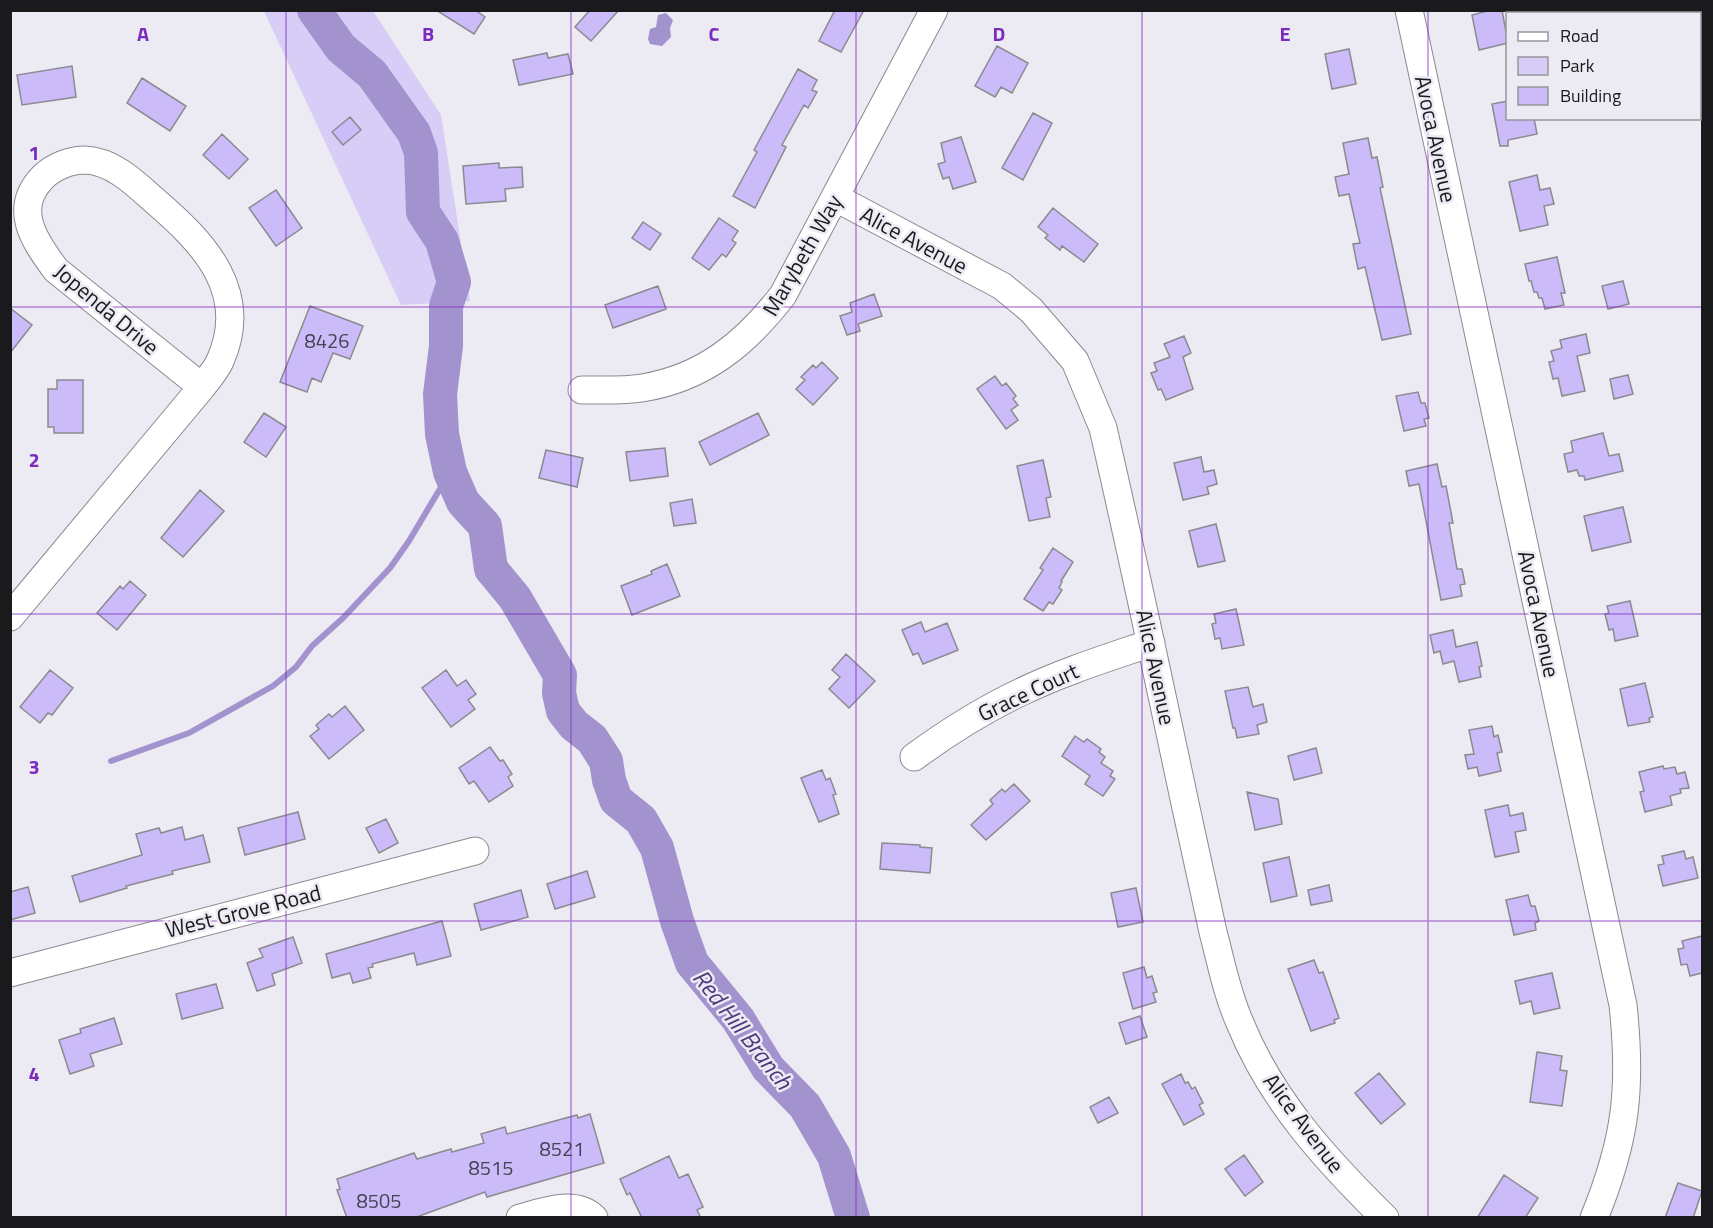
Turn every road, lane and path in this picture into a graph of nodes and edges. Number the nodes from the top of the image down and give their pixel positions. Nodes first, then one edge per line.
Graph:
1 (934, 10) edge
2 (1409, 10) edge
3 (836, 198) junction
4 (202, 387) junction
5 (582, 390) dead end
6 (10, 617) edge
7 (1151, 643) junction
8 (914, 758) dead end
9 (475, 851) dead end
10 (10, 973) edge
11 (520, 1218) edge
12 (594, 1218) edge
13 (1384, 1218) edge
14 (1594, 1218) edge

1 - 3 street, Marybeth Way
2 - 14 street, Avoca Avenue
3 - 5 street, Marybeth Way
3 - 7 street, Alice Avenue
4 - 4 street, Jopenda Drive
4 - 6 street, Jopenda Drive
7 - 8 street, Grace Court
7 - 13 street, Alice Avenue
9 - 10 street, West Grove Road
11 - 12 street

